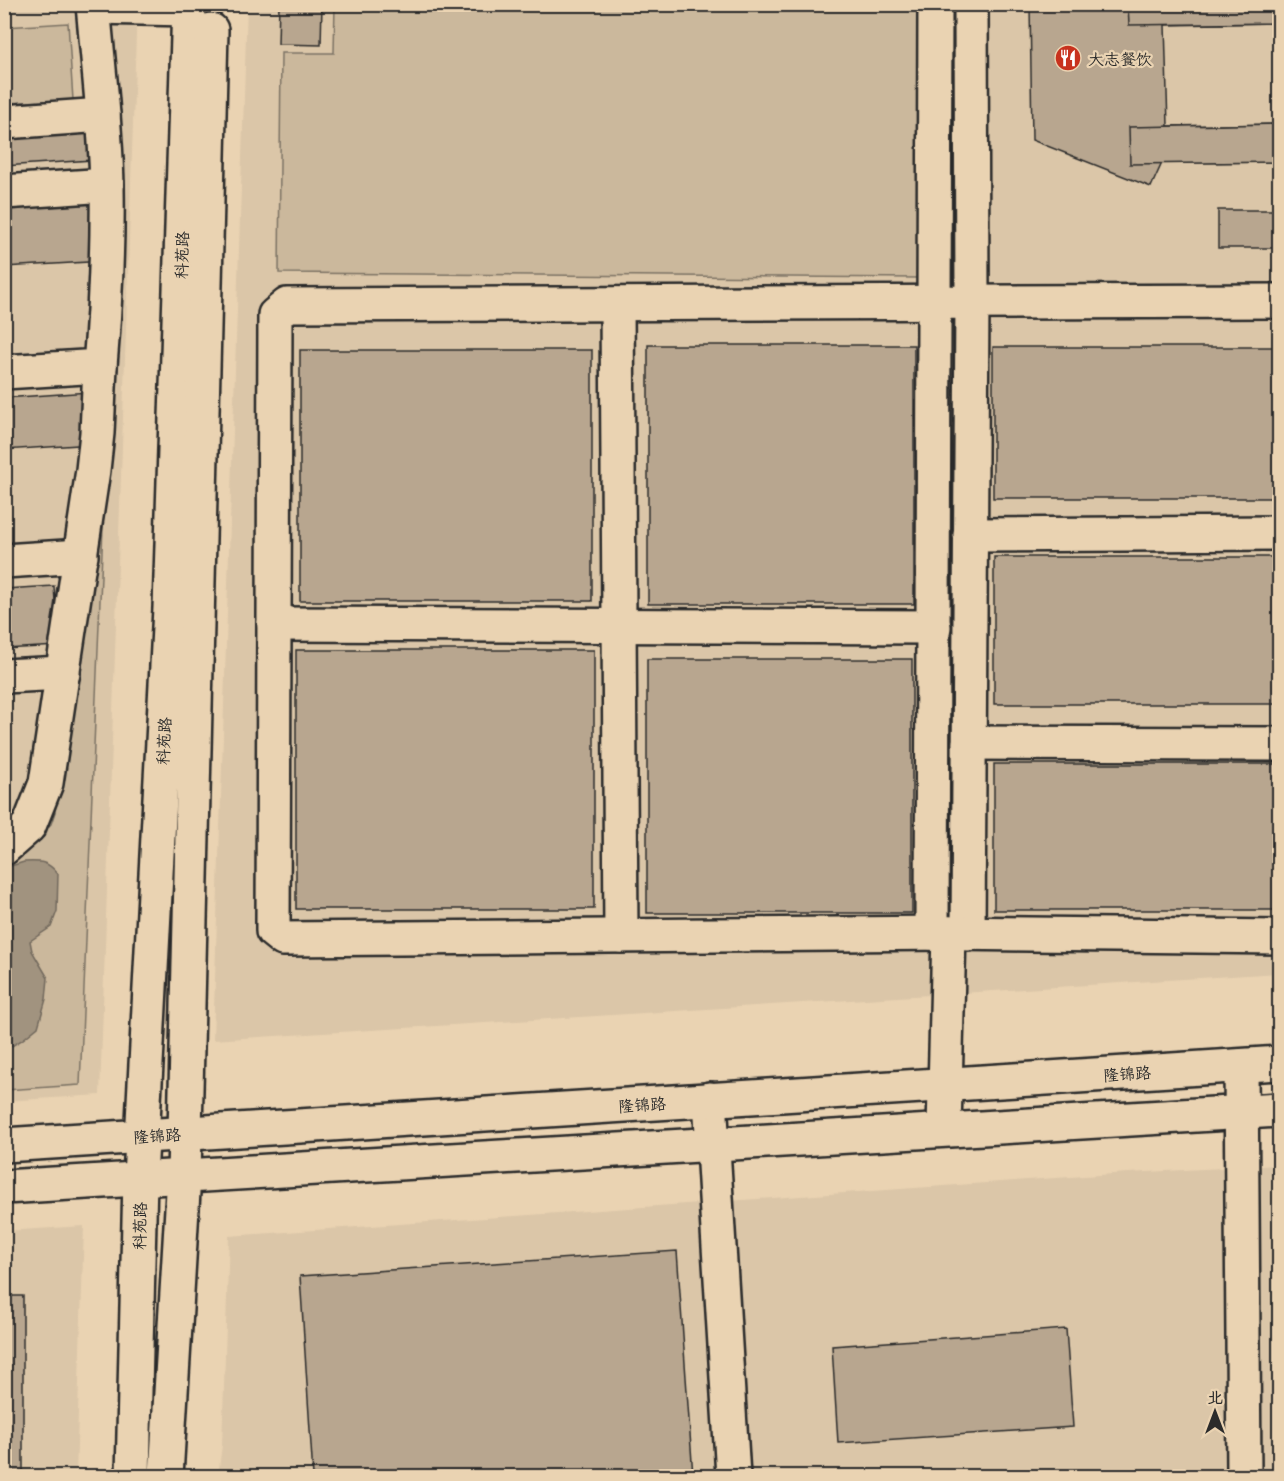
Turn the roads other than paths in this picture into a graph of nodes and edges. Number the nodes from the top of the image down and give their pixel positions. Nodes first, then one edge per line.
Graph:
1 (935, 4) edge
2 (971, 4) edge
3 (93, 6) edge
4 (196, 6) edge
5 (103, 115) junction
6 (4, 122) edge
7 (107, 185) junction
8 (4, 192) edge
9 (972, 302) junction
10 (1280, 302) edge
11 (935, 303) junction
12 (617, 304) junction
13 (100, 366) junction
14 (4, 372) edge
15 (1280, 532) edge
16 (970, 535) junction
17 (81, 556) junction
18 (4, 561) edge
19 (274, 624) junction
20 (619, 626) junction
21 (934, 627) junction
22 (63, 673) junction
23 (4, 676) edge
24 (969, 743) junction
25 (1280, 744) edge
26 (4, 848) edge
27 (950, 934) junction
28 (621, 936) junction
29 (1280, 937) edge
30 (1280, 1063) edge
31 (1241, 1066) junction
32 (945, 1085) junction
33 (710, 1100) junction
34 (1280, 1110) edge
35 (1242, 1112) junction
36 (944, 1130) junction
37 (185, 1133) junction
38 (143, 1136) junction
39 (713, 1143) junction
40 (4, 1145) edge
41 (184, 1175) junction
42 (140, 1178) junction
43 (4, 1187) edge
44 (133, 1476) edge
45 (166, 1476) edge
46 (734, 1476) edge
47 (1244, 1476) edge

1 - 11 street
2 - 9 street
3 - 4 street
3 - 5 street
4 - 37 street, 科苑路
4 - 38 street, 科苑路
5 - 6 street
5 - 7 street
7 - 8 street
7 - 13 street
9 - 10 street
9 - 11 street
9 - 16 street
11 - 12 street
11 - 21 street
12 - 19 street
12 - 20 street
13 - 14 street
13 - 17 street
15 - 16 street
16 - 24 street
17 - 18 street
17 - 22 street
19 - 20 street
19 - 28 street
20 - 21 street
20 - 28 street
21 - 27 street
22 - 23 street
22 - 26 street
24 - 25 street
24 - 27 street
27 - 28 street
27 - 29 street
27 - 32 street
30 - 31 street, 隆锦路
31 - 32 street, 隆锦路
31 - 35 street
32 - 33 street, 隆锦路
32 - 36 street
33 - 37 street, 隆锦路
33 - 39 street
34 - 35 street
35 - 36 street
35 - 47 street
36 - 39 street
37 - 38 street, 隆锦路
37 - 41 street, 科苑路
38 - 40 street, 隆锦路
38 - 42 street, 科苑路
39 - 41 street
39 - 46 street
41 - 42 street
41 - 45 street, 科苑路
42 - 43 street
42 - 44 street, 科苑路

